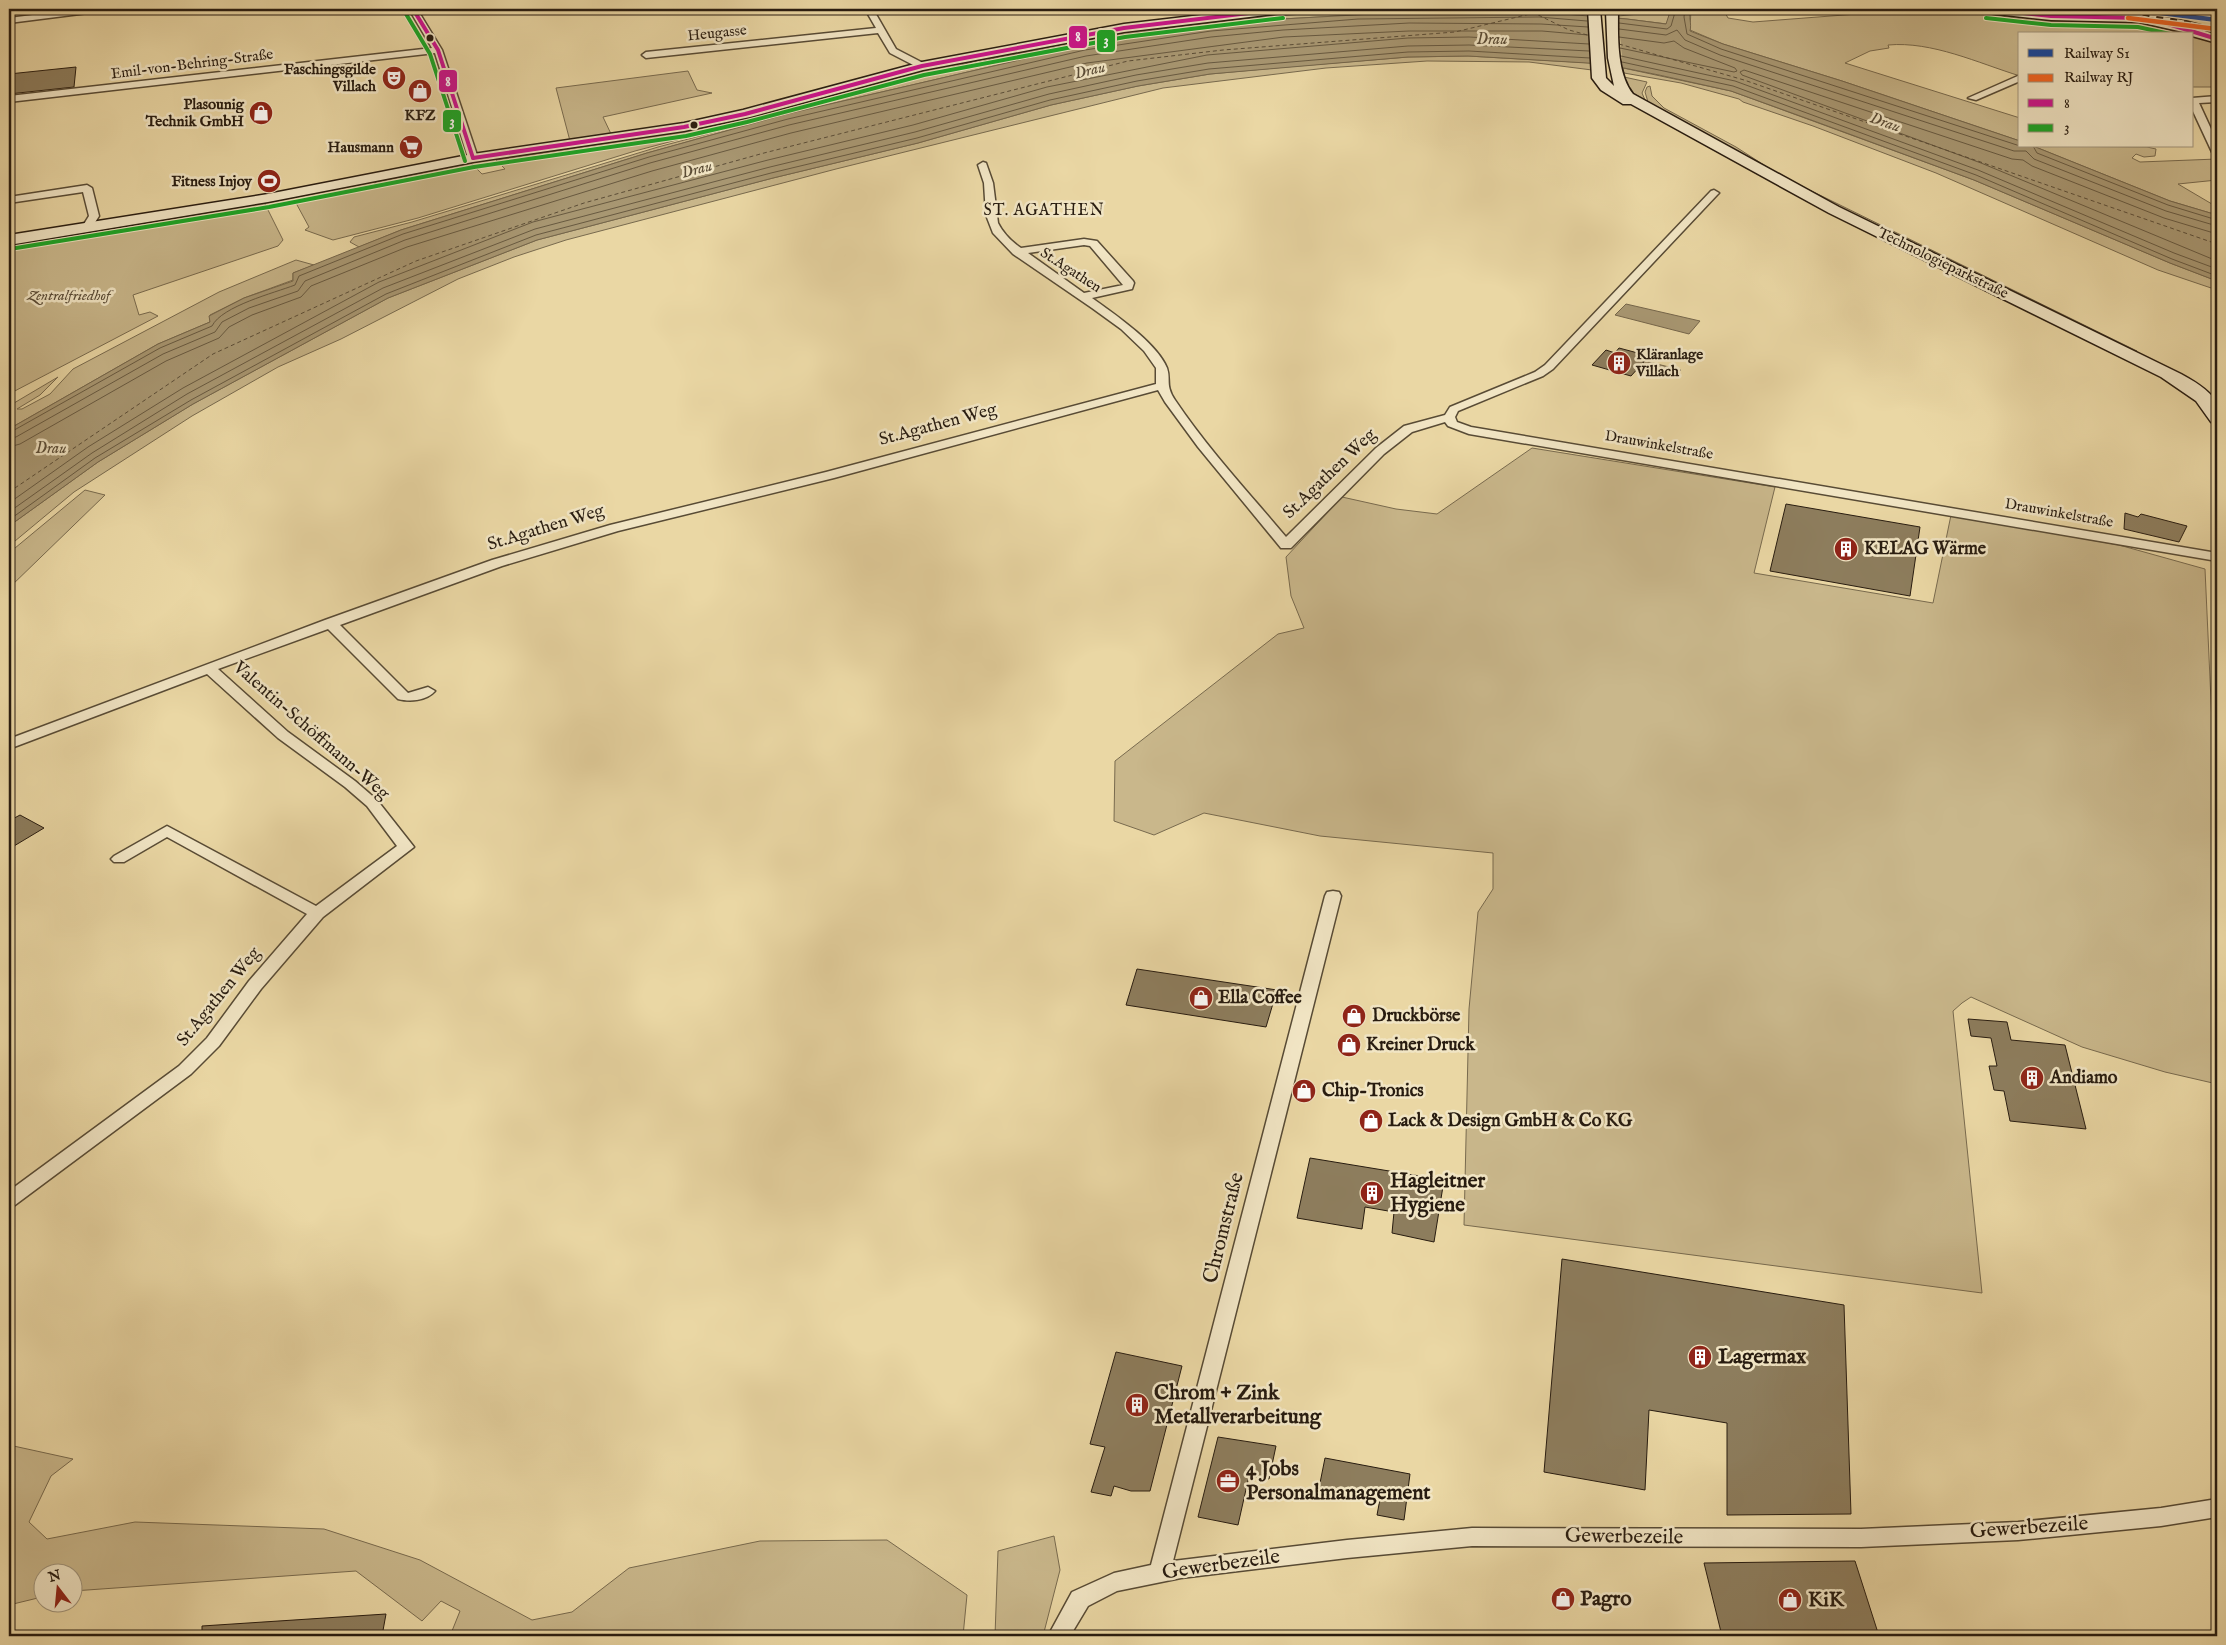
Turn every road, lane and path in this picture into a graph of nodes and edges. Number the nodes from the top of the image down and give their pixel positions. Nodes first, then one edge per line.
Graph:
1 (96, 9) edge
2 (413, 9) edge
3 (869, 9) edge
4 (1282, 9) edge
5 (1986, 9) edge
6 (1594, 10) edge
7 (1614, 10) edge
8 (9, 21) edge
9 (881, 30) junction
10 (2215, 37) edge
11 (438, 50) junction
12 (646, 54) dead end
13 (922, 66) junction
14 (2018, 79) edge
15 (1972, 98) dead end
16 (9, 99) edge
17 (2217, 99) edge
18 (2194, 101) edge
19 (2194, 103) edge
20 (1661, 116) junction
21 (2217, 152) edge
22 (473, 158) junction
23 (983, 165) dead end
24 (1714, 193) dead end
25 (9, 200) edge
26 (90, 227) junction
27 (9, 240) edge
28 (1017, 252) junction
29 (1084, 296) junction
30 (1162, 386) junction
31 (1449, 417) junction
32 (2217, 418) edge
33 (2217, 557) edge
34 (330, 624) junction
35 (209, 668) junction
36 (428, 692) dead end
37 (9, 744) edge
38 (406, 847) joint
39 (119, 859) dead end
40 (1333, 896) dead end
41 (317, 913) junction
42 (9, 1200) edge
43 (2217, 1508) edge
44 (1160, 1572) junction
45 (1059, 1636) edge

1 - 8 street
2 - 11 street
3 - 9 street
4 - 13 street
5 - 10 street
6 - 7 street
6 - 20 street, Technologieparkstraße
7 - 20 street, Technologieparkstraße
9 - 12 street, Heugasse
9 - 13 street
11 - 16 street, Emil-von-Behring-Straße
11 - 22 street
13 - 22 street
14 - 15 street
17 - 18 street
19 - 21 street
20 - 32 street, Technologieparkstraße
22 - 26 street
23 - 28 street, St.Agathen
24 - 31 street
25 - 26 street
26 - 27 street
28 - 29 street, St.Agathen
28 - 29 street
29 - 30 street, St.Agathen
30 - 31 street, St.Agathen Weg
30 - 34 street, St.Agathen Weg
31 - 33 street, Drauwinkelstraße
34 - 35 street, St.Agathen Weg
34 - 36 street
35 - 37 street, St.Agathen Weg
35 - 38 street, Valentin-Schöffmann-Weg
38 - 41 street, St.Agathen Weg
39 - 41 street
40 - 44 street, Chromstraße
41 - 42 street, St.Agathen Weg
43 - 44 street, Gewerbezeile
44 - 45 street, Gewerbezeile

